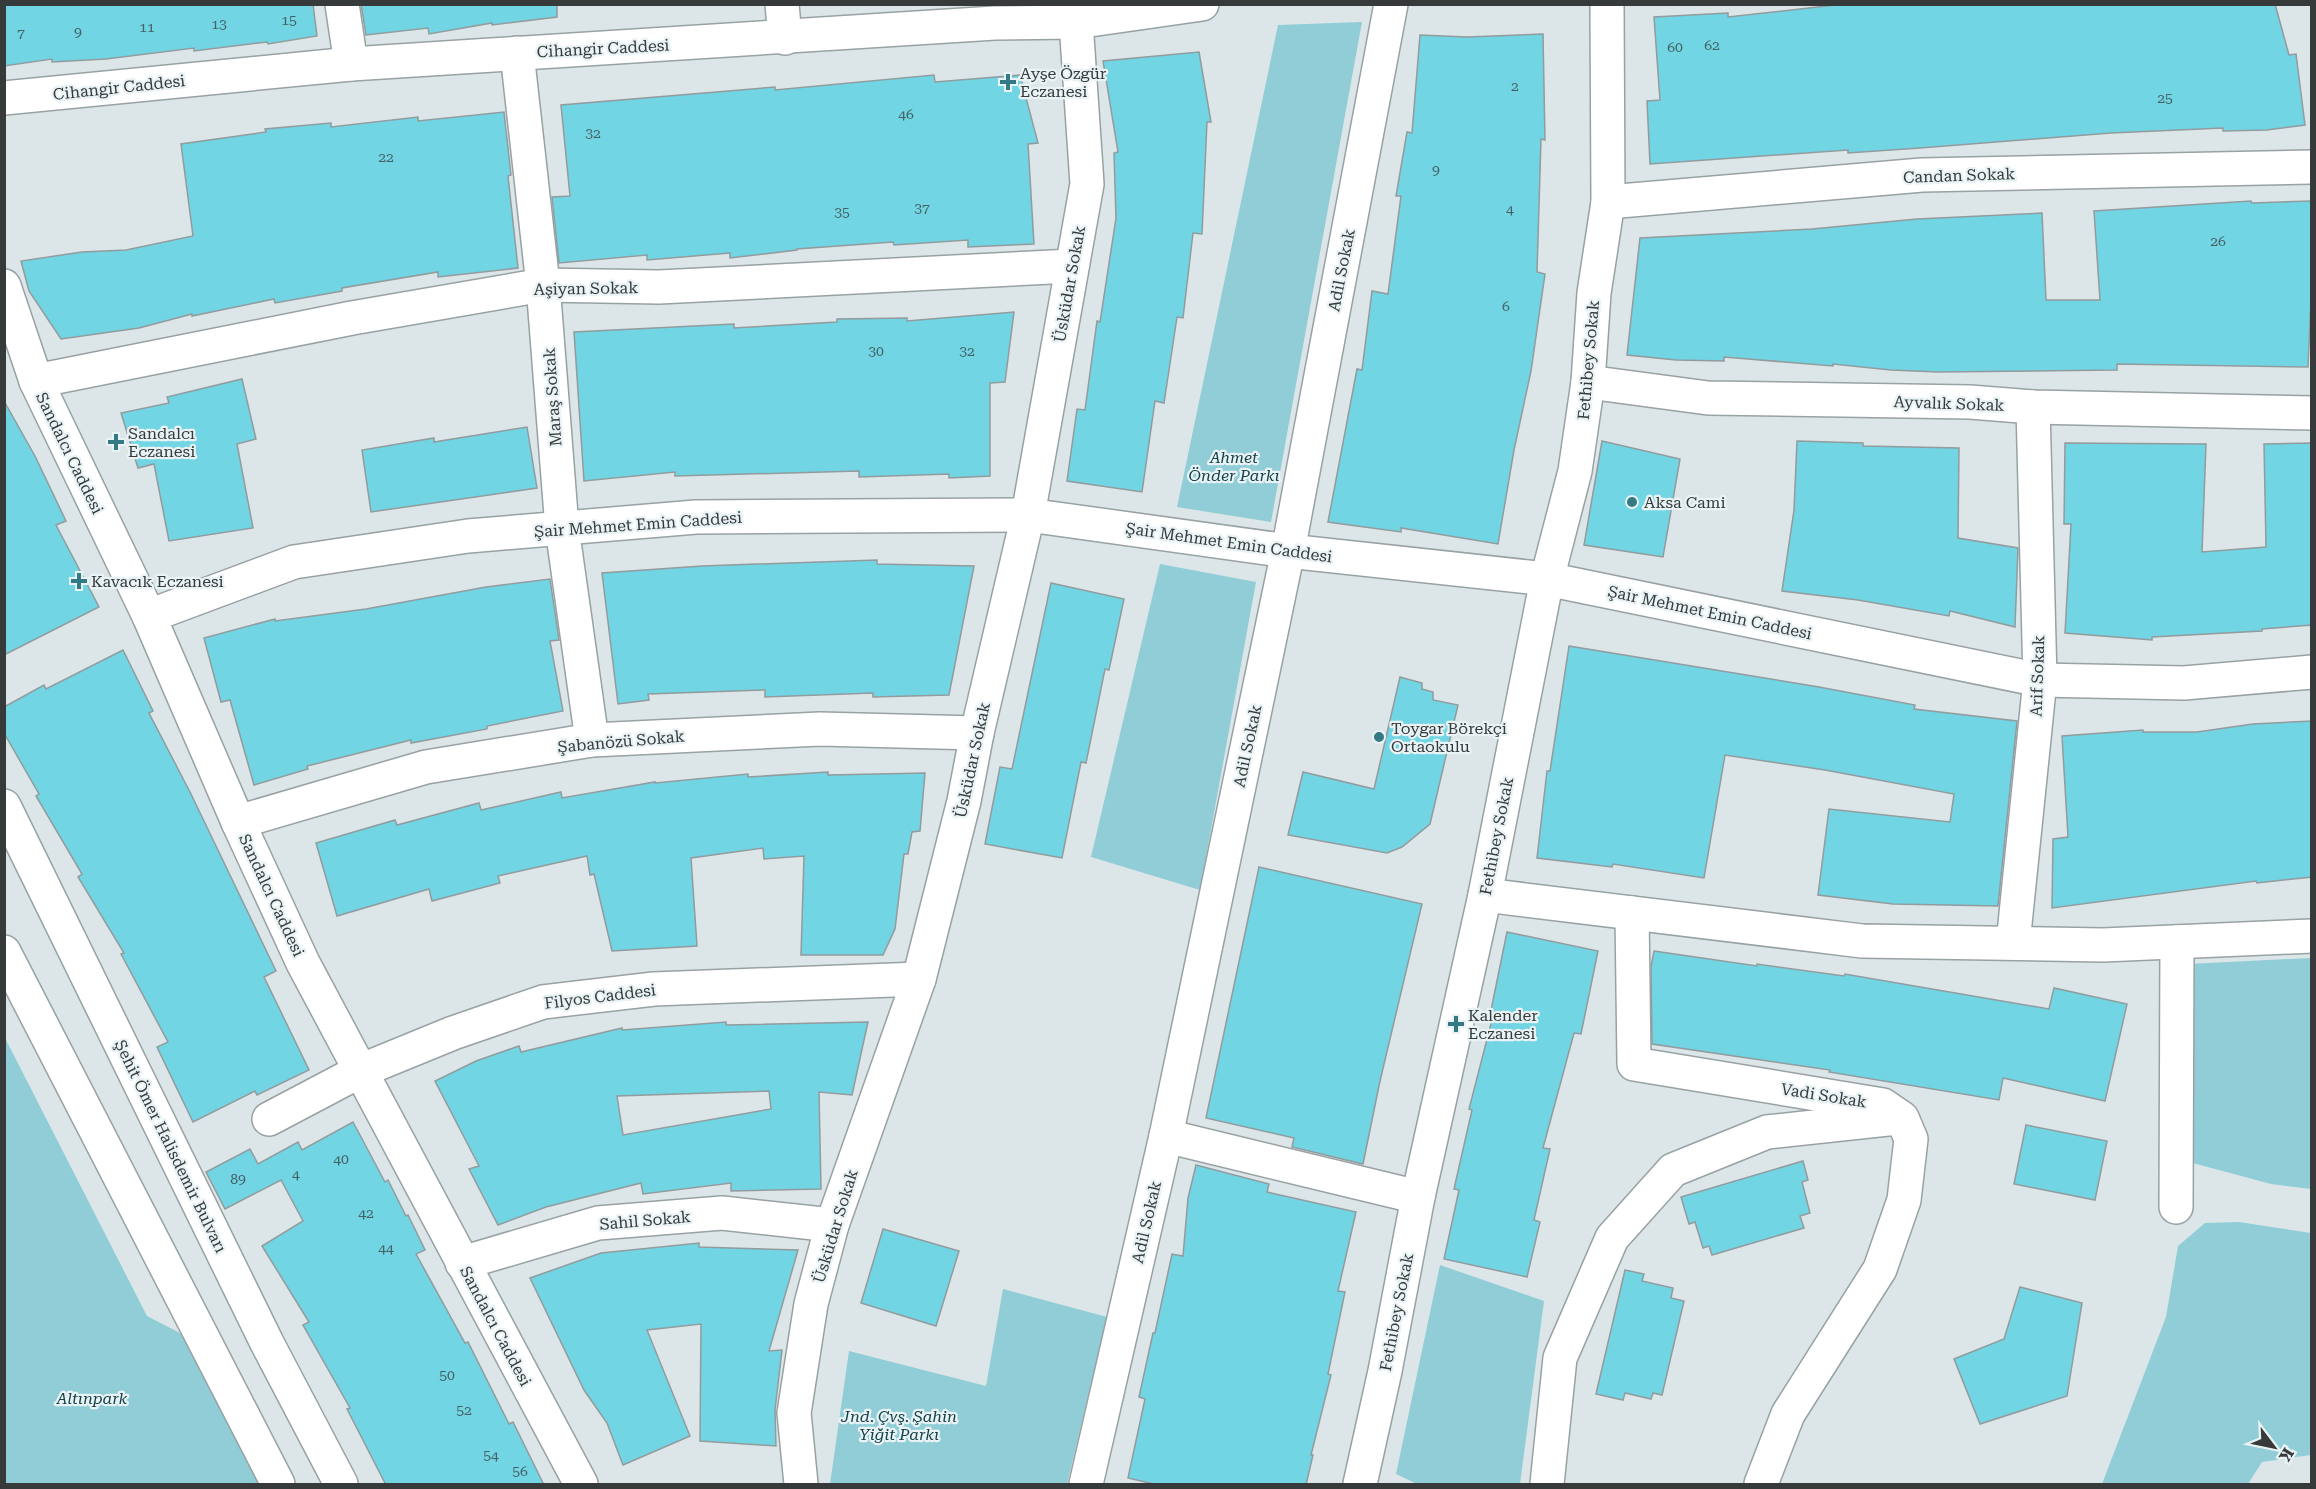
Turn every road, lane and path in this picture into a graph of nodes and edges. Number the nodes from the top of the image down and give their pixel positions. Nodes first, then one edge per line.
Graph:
1 (342, 4) edge
2 (782, 4) edge
3 (1202, 4) edge
4 (1391, 4) edge
5 (1607, 4) edge
6 (1079, 10) edge
7 (785, 38) junction
8 (517, 53) junction
9 (351, 64) junction
10 (4, 98) edge
11 (2312, 167) edge
12 (1608, 201) junction
13 (1072, 266) junction
14 (543, 285) junction
15 (4, 286) edge
16 (36, 381) junction
17 (1588, 382) junction
18 (2034, 407) junction
19 (2312, 413) edge
20 (1028, 514) junction
21 (562, 528) junction
22 (1288, 551) junction
23 (1546, 579) junction
24 (149, 616) junction
25 (2312, 672) edge
26 (2040, 680) junction
27 (977, 733) junction
28 (592, 740) junction
29 (4, 806) edge
30 (238, 822) junction
31 (1485, 895) junction
32 (1632, 913) junction
33 (2312, 936) edge
34 (2177, 942) junction
35 (2013, 943) junction
36 (4, 952) edge
37 (919, 979) junction
38 (360, 1071) junction
39 (1902, 1118) junction
40 (269, 1119) dead end
41 (1166, 1136) junction
42 (1418, 1197) junction
43 (2176, 1207) dead end
44 (832, 1226) junction
45 (462, 1263) junction
46 (278, 1485) edge
47 (341, 1485) edge
48 (582, 1485) edge
49 (801, 1485) edge
50 (1086, 1485) edge
51 (1360, 1485) edge
52 (1547, 1485) edge
53 (1761, 1485) edge

1 - 9 main road
2 - 7 main road
3 - 6 main road, Cihangir Caddesi
4 - 22 main road, Adil Sokak
5 - 12 main road, Fethibey Sokak
6 - 7 main road, Cihangir Caddesi
6 - 13 main road, Üsküdar Sokak
7 - 8 main road, Cihangir Caddesi
8 - 9 main road, Cihangir Caddesi
8 - 14 main road, Maraş Sokak
9 - 10 main road, Cihangir Caddesi
11 - 12 main road, Candan Sokak
12 - 17 main road, Fethibey Sokak
13 - 14 main road, Aşiyan Sokak
13 - 20 main road, Üsküdar Sokak
14 - 16 main road, Aşiyan Sokak
14 - 21 main road, Maraş Sokak
15 - 16 main road, Sandalcı Caddesi
16 - 24 main road, Sandalcı Caddesi
17 - 18 main road, Ayvalık Sokak
17 - 23 main road, Fethibey Sokak
18 - 19 main road, Ayvalık Sokak
18 - 26 main road, Arif Sokak
20 - 21 main road, Şair Mehmet Emin Caddesi
20 - 22 main road, Şair Mehmet Emin Caddesi
20 - 27 main road, Üsküdar Sokak
21 - 24 main road, Şair Mehmet Emin Caddesi
21 - 28 main road, Maraş Sokak
22 - 23 main road, Şair Mehmet Emin Caddesi
22 - 41 main road, Adil Sokak
23 - 26 main road, Şair Mehmet Emin Caddesi
23 - 31 main road, Fethibey Sokak
24 - 30 main road, Sandalcı Caddesi
25 - 26 main road, Şair Mehmet Emin Caddesi
26 - 35 main road, Arif Sokak
27 - 28 main road, Şabanözü Sokak
27 - 37 main road, Üsküdar Sokak
28 - 30 main road, Şabanözü Sokak
29 - 47 main road, Şehit Ömer Halisdemir Bulvarı
30 - 38 main road, Sandalcı Caddesi
31 - 32 main road
31 - 42 main road, Fethibey Sokak
32 - 35 main road
32 - 39 main road, Vadi Sokak
33 - 34 main road
34 - 35 main road
34 - 43 main road
36 - 46 main road
37 - 38 main road, Filyos Caddesi
37 - 44 main road, Üsküdar Sokak
38 - 40 main road, Filyos Caddesi
38 - 45 main road, Sandalcı Caddesi
39 - 52 main road
39 - 53 main road
41 - 42 main road
41 - 50 main road, Adil Sokak
42 - 51 main road, Fethibey Sokak
44 - 45 main road, Sahil Sokak
44 - 49 main road, Üsküdar Sokak
45 - 48 main road, Sandalcı Caddesi

